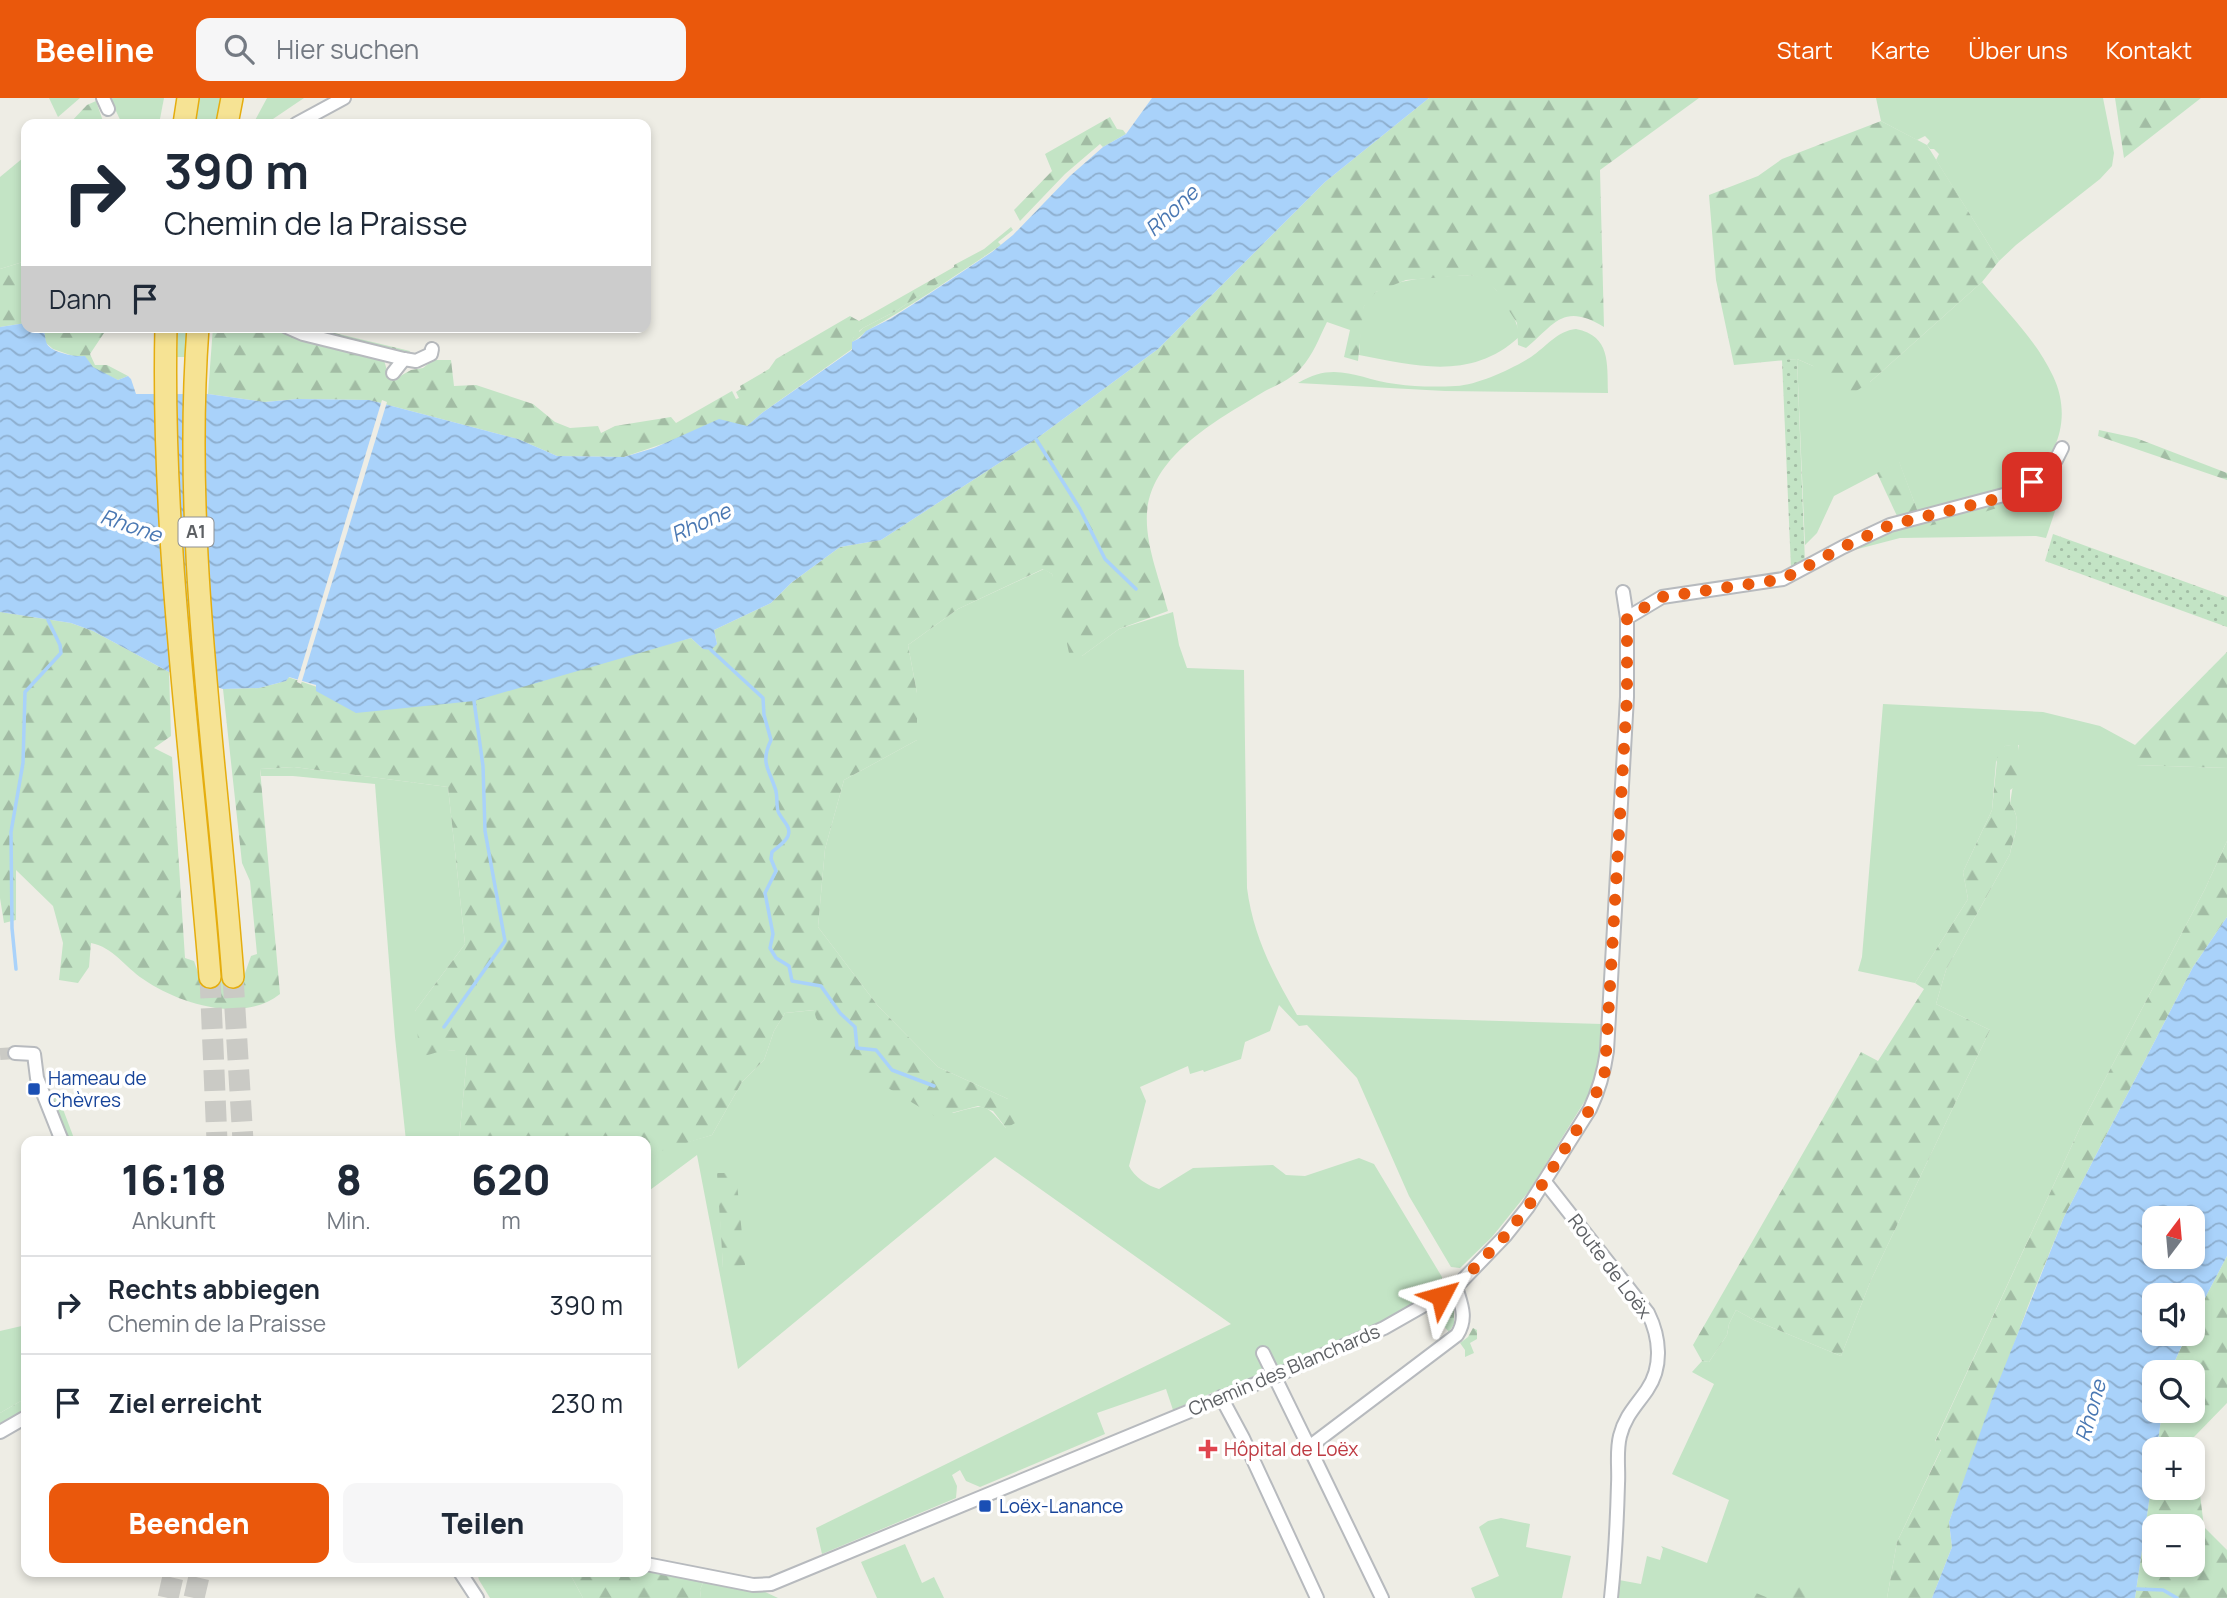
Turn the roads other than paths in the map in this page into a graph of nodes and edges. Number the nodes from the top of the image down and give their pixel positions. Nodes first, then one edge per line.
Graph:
1 (188, 98) edge
2 (232, 98) edge
3 (344, 98) edge
4 (185, 119) edge
5 (228, 119) edge
6 (305, 119) edge
7 (166, 333) edge
8 (198, 333) edge
9 (301, 333) edge
10 (432, 349) dead end
11 (404, 359) junction
12 (393, 373) dead end
13 (2062, 447) dead end
14 (1623, 592) dead end
15 (1627, 618) junction
16 (210, 977) tunnel mouth
17 (233, 977) tunnel mouth
18 (15, 1053) tunnel mouth
19 (60, 1136) edge
20 (1545, 1182) junction
21 (1456, 1287) junction
22 (1263, 1353) dead end
23 (1221, 1397) junction
24 (21, 1420) edge
25 (0, 1432) edge
26 (1309, 1447) junction
27 (651, 1565) edge
28 (463, 1577) edge
29 (477, 1598) edge
30 (1317, 1598) edge
31 (1382, 1598) edge
32 (1611, 1598) edge

1 - 4 highway
2 - 5 highway
3 - 6 street
7 - 16 highway, A1
8 - 17 highway, A1
9 - 11 street
10 - 11 street
11 - 12 street
13 - 15 street
14 - 15 street, Chemin des Blanchards
15 - 20 street, Chemin des Blanchards
18 - 19 street
20 - 21 street, Chemin des Blanchards
20 - 32 street, Route de Loëx
21 - 23 street, Chemin des Blanchards
21 - 26 street
22 - 26 street
23 - 27 street, Chemin des Blanchards
23 - 30 street
24 - 25 street
26 - 31 street
28 - 29 street

